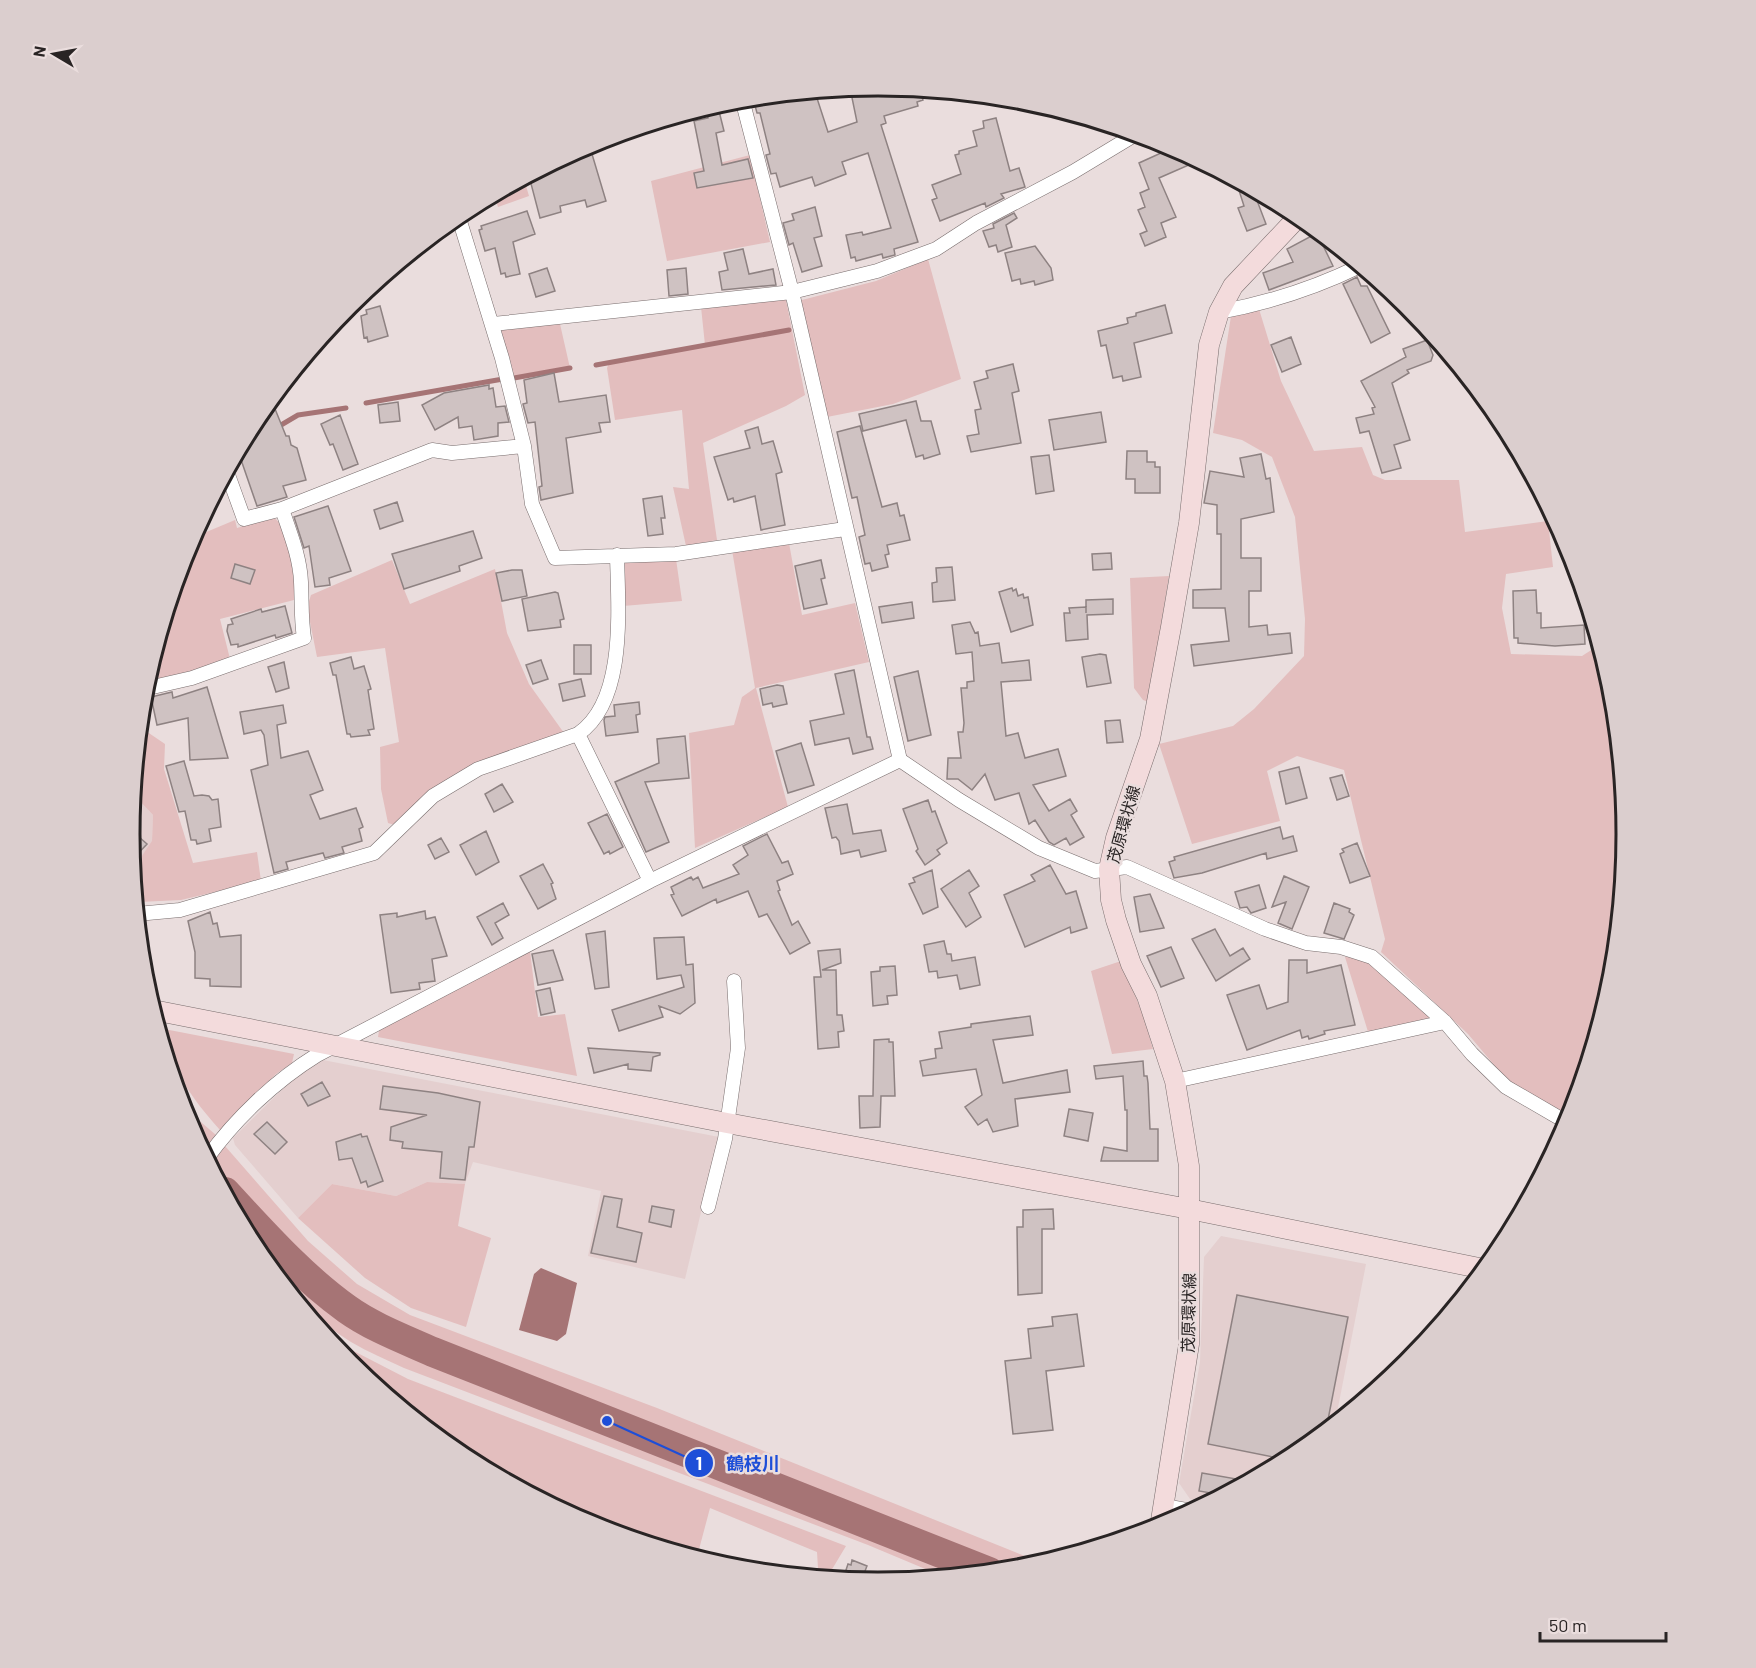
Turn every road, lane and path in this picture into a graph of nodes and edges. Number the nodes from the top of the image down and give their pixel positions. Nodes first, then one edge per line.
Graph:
1 (744, 108) edge
2 (1127, 139) edge
3 (1292, 223) edge
4 (461, 225) edge
5 (1353, 270) edge
6 (792, 292) junction
7 (1219, 312) junction
8 (493, 324) junction
9 (524, 446) junction
10 (230, 481) edge
11 (282, 509) junction
12 (845, 529) junction
13 (617, 555) junction
14 (155, 687) edge
15 (578, 734) junction
16 (900, 760) junction
17 (1109, 868) junction
18 (650, 881) junction
19 (145, 913) edge
20 (734, 981) dead end
21 (162, 1012) edge
22 (1445, 1022) junction
23 (336, 1046) junction
24 (1174, 1081) junction
25 (1559, 1118) edge
26 (727, 1123) junction
27 (212, 1151) edge
28 (708, 1207) dead end
29 (1189, 1209) junction
30 (1475, 1267) edge
31 (1164, 1506) junction
32 (1177, 1508) edge
33 (1162, 1515) edge

1 - 6 street
2 - 6 street
3 - 7 main road, 茂原環状線
4 - 8 street
5 - 7 street
6 - 8 street
6 - 12 street
7 - 17 main road, 茂原環状線
8 - 9 street
9 - 11 street
9 - 13 street
10 - 11 street
11 - 14 street
12 - 13 street
12 - 16 street
13 - 15 street
15 - 18 street
15 - 19 street
16 - 17 street
16 - 18 street
17 - 22 street
17 - 24 main road, 茂原環状線
18 - 23 street
20 - 26 street
21 - 23 main road
22 - 24 street
22 - 25 street
23 - 26 main road
23 - 27 street
24 - 29 main road, 茂原環状線
26 - 28 street
26 - 29 main road
29 - 30 main road
29 - 31 main road, 茂原環状線
31 - 32 street
31 - 33 main road, 茂原環状線

